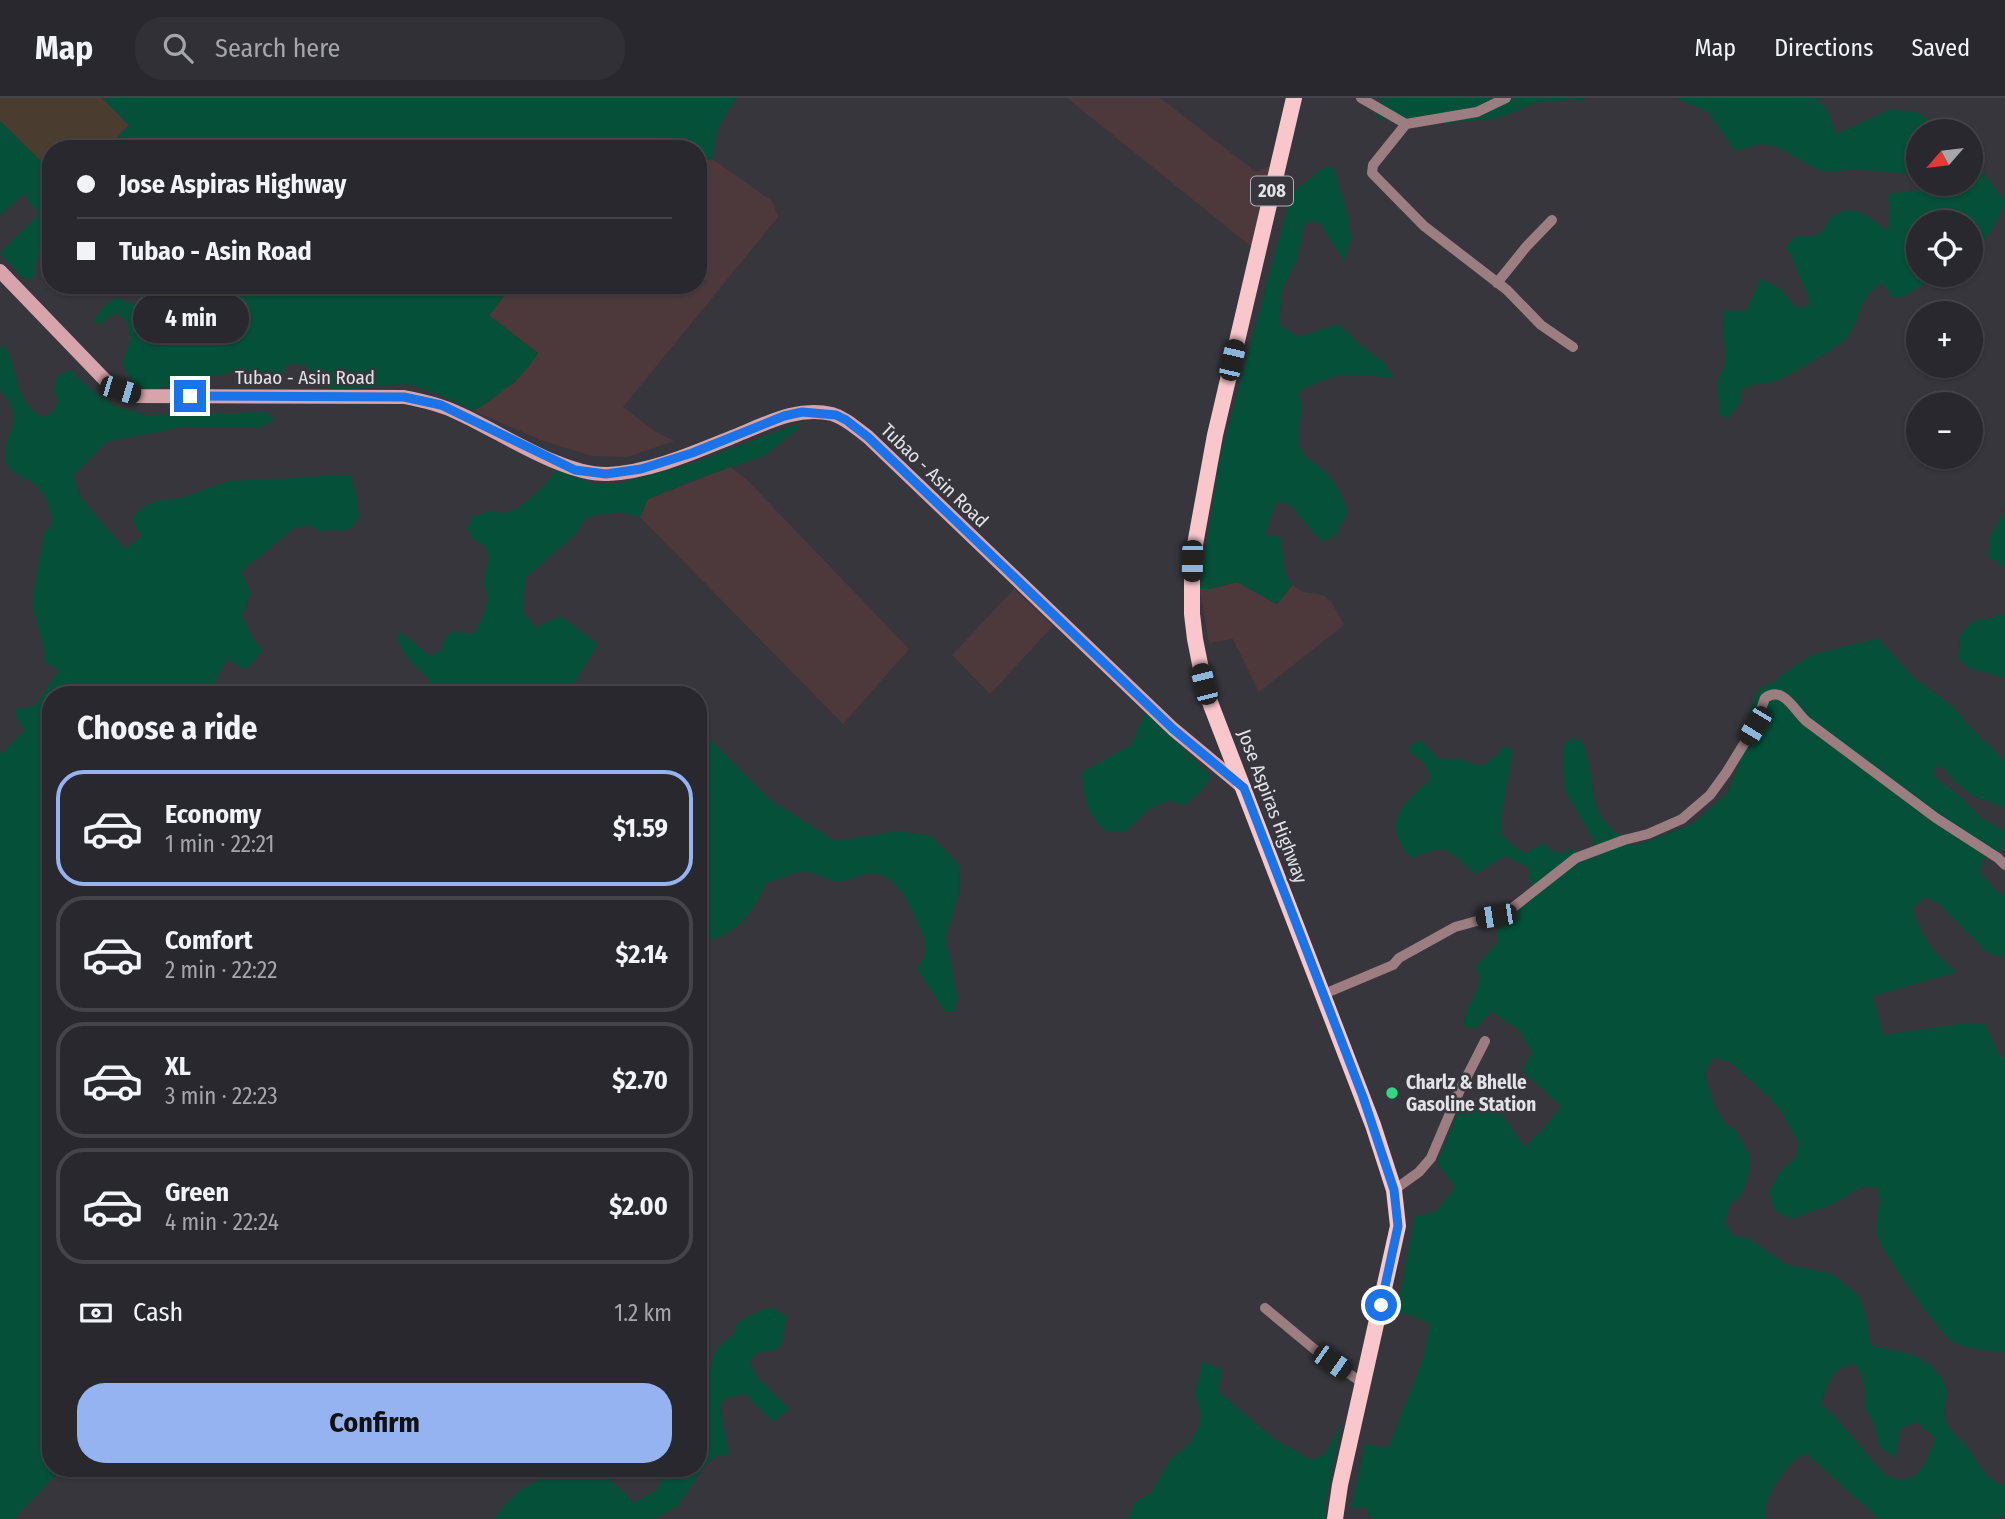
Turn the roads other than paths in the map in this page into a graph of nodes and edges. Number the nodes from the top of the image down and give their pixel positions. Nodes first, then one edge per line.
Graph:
1 (1294, 98) edge
2 (1362, 98) edge
3 (1506, 98) edge
4 (1406, 124) junction
5 (1552, 220) dead end
6 (0, 271) edge
7 (1497, 283) junction
8 (1573, 347) dead end
9 (1244, 788) junction
10 (2005, 865) edge
11 (1324, 994) junction
12 (1485, 1041) dead end
13 (1394, 1190) junction
14 (1265, 1308) dead end
15 (1364, 1384) junction
16 (1334, 1517) edge

1 - 9 main road, Jose Aspiras Highway / 208
2 - 4 street
3 - 4 street
4 - 7 street
5 - 7 street
6 - 9 main road, Tubao - Asin Road
7 - 8 street
9 - 11 main road, Jose Aspiras Highway / 208
10 - 11 street
11 - 13 main road, Jose Aspiras Highway / 208
12 - 13 street
13 - 15 main road, Jose Aspiras Highway / 208
14 - 15 street
15 - 16 main road, Jose Aspiras Highway / 208

